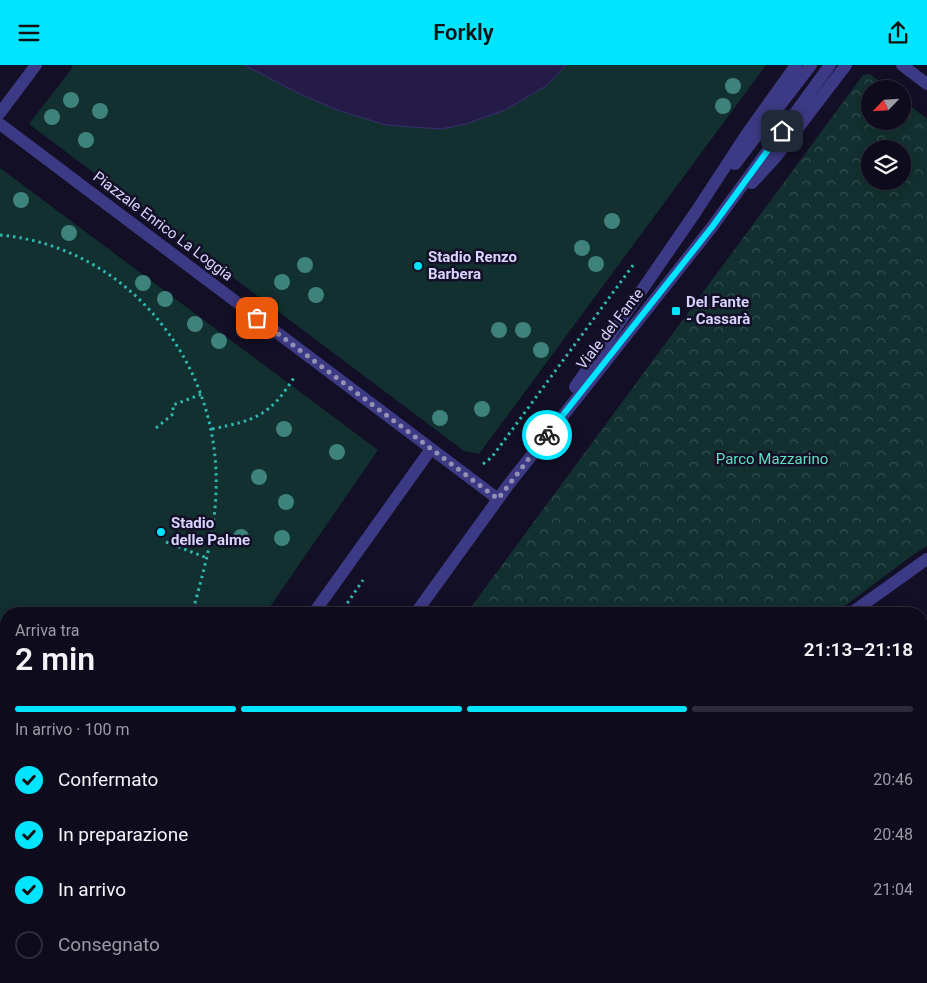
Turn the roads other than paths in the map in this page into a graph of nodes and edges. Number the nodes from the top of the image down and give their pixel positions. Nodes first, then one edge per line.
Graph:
1 (36, 65) edge
2 (796, 65) edge
3 (811, 65) edge
4 (830, 65) edge
5 (846, 65) edge
6 (902, 65) edge
7 (927, 84) edge
8 (0, 113) edge
9 (0, 124) edge
10 (695, 213) junction
11 (712, 227) junction
12 (431, 449) junction
13 (508, 484) junction
14 (498, 499) junction
15 (927, 559) edge
16 (319, 607) edge
17 (420, 607) edge
18 (860, 607) edge

1 - 8 street
2 - 10 street
3 - 10 street
4 - 11 street, Viale del Fante
5 - 11 street
6 - 7 street
9 - 12 street, Piazzale Enrico La Loggia
10 - 13 street
11 - 13 street, Viale del Fante
12 - 14 street, Piazzale Enrico La Loggia
12 - 16 street
13 - 14 street, Viale del Fante
14 - 17 street, Viale del Fante
15 - 18 street

